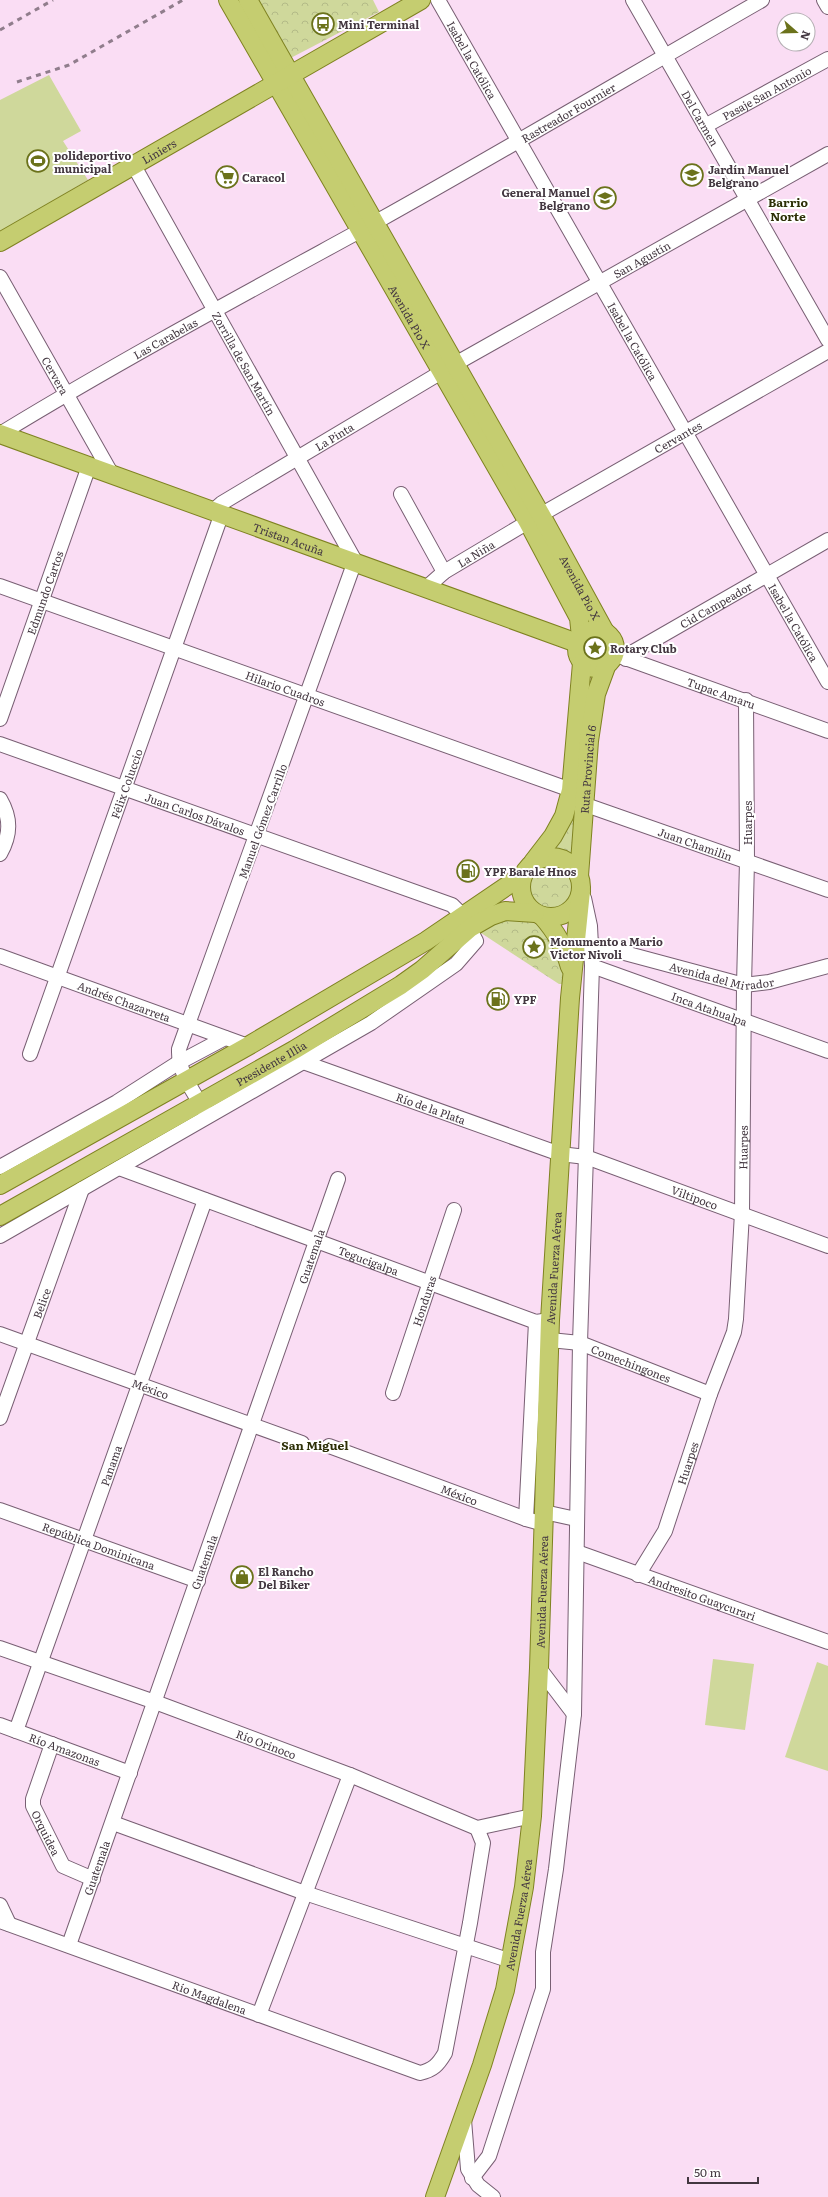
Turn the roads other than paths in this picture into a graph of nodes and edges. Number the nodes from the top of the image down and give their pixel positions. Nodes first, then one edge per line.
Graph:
1 (228, 0) edge
2 (248, 0) edge
3 (421, 0) edge
4 (438, 0) edge
5 (633, 0) edge
6 (762, 0) edge
7 (824, 0) edge
8 (828, 7) edge
9 (665, 56) junction
10 (828, 59) edge
11 (283, 79) junction
12 (706, 126) junction
13 (518, 140) junction
14 (828, 154) edge
15 (134, 166) junction
16 (747, 199) junction
17 (367, 226) junction
18 (0, 242) edge
19 (0, 277) edge
20 (601, 283) junction
21 (214, 310) junction
22 (828, 340) edge
23 (828, 351) edge
24 (449, 368) junction
25 (65, 394) junction
26 (686, 433) junction
27 (0, 434) edge
28 (298, 458) junction
29 (89, 466) junction
30 (111, 473) junction
31 (401, 494) dead end
32 (218, 512) junction
33 (534, 518) junction
34 (828, 540) edge
35 (355, 561) junction
36 (444, 572) junction
37 (767, 575) junction
38 (0, 586) edge
39 (426, 588) junction
40 (42, 601) junction
41 (605, 632) junction
42 (579, 640) junction
43 (174, 648) junction
44 (616, 659) junction
45 (582, 663) junction
46 (828, 682) edge
47 (307, 696) junction
48 (746, 700) junction
49 (0, 719) edge
50 (828, 731) edge
51 (0, 744) edge
52 (124, 788) junction
53 (571, 790) junction
54 (0, 799) edge
55 (586, 805) junction
56 (257, 836) junction
57 (0, 854) edge
58 (747, 861) junction
59 (528, 869) junction
60 (581, 885) junction
61 (828, 890) edge
62 (538, 915) junction
63 (466, 922) junction
64 (591, 944) junction
65 (0, 956) edge
66 (592, 966) junction
67 (828, 966) edge
68 (572, 973) junction
69 (56, 977) junction
70 (744, 985) junction
71 (744, 1020) junction
72 (188, 1025) junction
73 (225, 1038) junction
74 (248, 1046) junction
75 (828, 1050) edge
76 (30, 1054) dead end
77 (303, 1062) junction
78 (178, 1063) junction
79 (186, 1081) junction
80 (204, 1110) junction
81 (560, 1154) junction
82 (586, 1157) junction
83 (119, 1168) junction
84 (338, 1179) dead end
85 (0, 1180) edge
86 (82, 1189) junction
87 (206, 1200) junction
88 (454, 1210) dead end
89 (742, 1213) junction
90 (0, 1216) edge
91 (0, 1236) edge
92 (316, 1241) junction
93 (828, 1246) edge
94 (431, 1283) junction
95 (543, 1321) junction
96 (0, 1334) edge
97 (550, 1340) junction
98 (580, 1342) junction
99 (27, 1344) junction
100 (140, 1384) junction
101 (393, 1392) dead end
102 (710, 1394) junction
103 (0, 1418) edge
104 (250, 1424) junction
105 (302, 1443) dead end
106 (329, 1446) dead end
107 (0, 1510) edge
108 (544, 1518) junction
109 (526, 1519) junction
110 (576, 1519) junction
111 (85, 1540) junction
112 (577, 1552) junction
113 (638, 1575) junction
114 (198, 1581) junction
115 (828, 1642) edge
116 (0, 1648) edge
117 (42, 1662) junction
118 (539, 1668) junction
119 (155, 1702) junction
120 (574, 1714) junction
121 (0, 1725) edge
122 (16, 1731) junction
123 (52, 1744) junction
124 (130, 1773) junction
125 (350, 1775) junction
126 (532, 1816) junction
127 (112, 1823) junction
128 (477, 1828) junction
129 (93, 1878) junction
130 (305, 1894) junction
131 (0, 1905) edge
132 (4, 1922) edge
133 (69, 1945) junction
134 (464, 1947) junction
135 (511, 1961) junction
136 (259, 2016) junction
137 (464, 2118) junction
138 (476, 2188) edge
139 (435, 2197) edge
140 (493, 2197) edge

1 - 11 main road, Avenida Pio X
2 - 11 main road, Avenida Pio X
3 - 11 main road, Liniers
4 - 13 street, Isabel la Católica
5 - 9 street, Del Carmen
6 - 9 street, Rastreador Fournier
7 - 8 street
9 - 12 street, Del Carmen
9 - 13 street, Rastreador Fournier
10 - 12 street, Pasaje San Antonio
11 - 15 main road, Liniers
11 - 17 main road, Avenida Pio X
12 - 16 street, Del Carmen
13 - 17 street, Rastreador Fournier
13 - 20 street, Isabel la Católica
14 - 16 street, San Agustín
15 - 18 main road, Liniers
15 - 21 street, Zorrilla de San Martín
16 - 20 street, San Agustín
16 - 22 street, Del Carmen
17 - 21 street, Las Carabelas
17 - 24 main road, Avenida Pio X
19 - 25 street, Cervera
20 - 24 street, San Agustín
20 - 26 street, Isabel la Católica
21 - 25 street, Las Carabelas
21 - 28 street, Zorrilla de San Martín
23 - 26 street, Cervantes
24 - 28 street, La Pinta
24 - 33 main road, Avenida Pio X
25 - 27 street, Las Carabelas
25 - 30 street, Cervera
26 - 33 street, Cervantes
26 - 37 street, Isabel la Católica
27 - 29 main road, Tristan Acuña
28 - 32 street, La Pinta
28 - 35 street, Zorrilla de San Martín
29 - 30 main road, Tristan Acuña
29 - 40 street, Edmundo Cartos
30 - 32 main road, Tristan Acuña
31 - 36 street
32 - 35 main road, Tristan Acuña
32 - 43 street, Félix Coluccio
33 - 36 street, La Niña
33 - 41 main road, Avenida Pio X
33 - 42 main road, Avenida Pio X
34 - 37 street, Cid Campeador
35 - 39 main road, Tristan Acuña
35 - 47 street, Manuel Gómez Carrillo
36 - 39 street, La Niña
37 - 44 street, Cid Campeador
37 - 46 street, Isabel la Católica
38 - 40 street, Hilario Cuadros
39 - 42 main road, Tristan Acuña
40 - 43 street, Hilario Cuadros
40 - 49 street, Edmundo Cartos
41 - 42 main road
41 - 44 main road
42 - 45 main road
43 - 47 street, Hilario Cuadros
43 - 52 street, Félix Coluccio
44 - 45 main road
44 - 48 street, Tupac Amaru
44 - 55 main road, Ruta Provincial 6
45 - 53 main road, Ruta Provincial 6
47 - 53 street, Hilario Cuadros
47 - 56 street, Manuel Gómez Carrillo
48 - 50 street, Tupac Amaru
48 - 58 street, Huarpes
51 - 52 street, Juan Carlos Dávalos
52 - 56 street, Juan Carlos Dávalos
52 - 69 street, Félix Coluccio
53 - 59 main road, Ruta Provincial 6
54 - 57 street
55 - 58 street, Juan Chamilin
55 - 60 main road, Ruta Provincial 6
56 - 63 street, Juan Carlos Dávalos
56 - 72 street, Manuel Gómez Carrillo
58 - 61 street, Juan Chamilin
58 - 70 street, Huarpes
59 - 60 main road
59 - 62 main road
59 - 63 main road, Presidente Illia
60 - 62 main road
60 - 64 street
60 - 68 main road, Ruta Provincial 6
62 - 63 main road, Presidente Illia
62 - 68 main road
63 - 74 main road, Presidente Illia
63 - 77 street
63 - 80 main road, Presidente Illia
64 - 66 street
64 - 70 street, Avenida del Mirador
65 - 69 street, Andrés Chazarreta
66 - 71 street, Inca Atahualpa
66 - 82 street
67 - 70 street, Avenida del Mirador
68 - 81 main road, Avenida Fuerza Aérea
69 - 72 street, Andrés Chazarreta
69 - 76 street, Félix Coluccio
70 - 71 street, Huarpes
71 - 75 street, Inca Atahualpa
71 - 89 street, Huarpes
72 - 73 street, Andrés Chazarreta
72 - 78 street, Manuel Gómez Carrillo
73 - 74 street, Andrés Chazarreta
73 - 78 street
74 - 79 main road, Presidente Illia
77 - 80 street
77 - 81 street, Río de la Plata
78 - 79 street
78 - 85 street
79 - 80 street
79 - 85 main road, Presidente Illia
80 - 83 street
80 - 90 main road, Presidente Illia
81 - 82 street, Viltipoco
81 - 95 main road, Avenida Fuerza Aérea
82 - 89 street, Viltipoco
82 - 98 street
83 - 86 street
83 - 87 street, Tegucigalpa
84 - 92 street, Guatemala
86 - 91 street
86 - 99 street, Belice
87 - 92 street, Tegucigalpa
87 - 100 street, Panama
88 - 94 street, Honduras
89 - 93 street, Viltipoco
89 - 102 street, Huarpes
92 - 94 street, Tegucigalpa
92 - 104 street, Guatemala
94 - 95 street, Tegucigalpa
94 - 101 street, Honduras
95 - 97 main road, Avenida Fuerza Aérea
95 - 109 street
96 - 99 street, México
97 - 98 street, Comechingones
97 - 108 main road, Avenida Fuerza Aérea
98 - 102 street, Comechingones
98 - 110 street
99 - 100 street, México
99 - 103 street, Belice
100 - 104 street, México
100 - 111 street, Panama
102 - 113 street, Huarpes
104 - 105 street, México
104 - 114 street, Guatemala
106 - 109 street, México
107 - 111 street, República Dominicana
108 - 109 street, México
108 - 110 street, México
108 - 118 main road, Avenida Fuerza Aérea
110 - 112 street
111 - 114 street, República Dominicana
111 - 117 street, Panama
112 - 113 street, Andresito Guaycurari
112 - 120 street
113 - 115 street, Andresito Guaycurari
114 - 119 street, Guatemala
116 - 117 street, Río Orinoco
117 - 119 street, Río Orinoco
117 - 122 street, Panama
118 - 120 street
118 - 126 main road, Avenida Fuerza Aérea
119 - 124 street, Guatemala
119 - 125 street, Río Orinoco
120 - 138 street
121 - 122 street, Río Amazonas
122 - 123 street, Río Amazonas
123 - 124 street, Río Amazonas
123 - 129 street, Orquidea
124 - 127 street, Guatemala
125 - 128 street, Río Orinoco
125 - 130 street
126 - 128 street
126 - 135 main road, Avenida Fuerza Aérea
127 - 129 street, Guatemala
127 - 130 street
128 - 134 street
129 - 133 street, Guatemala
130 - 134 street
130 - 136 street
131 - 132 street
132 - 133 street, Río Magdalena
133 - 136 street, Río Magdalena
134 - 135 street
134 - 136 street, Río Magdalena
135 - 137 main road, Avenida Fuerza Aérea
137 - 138 street
137 - 139 main road, Avenida Fuerza Aérea
138 - 140 street

